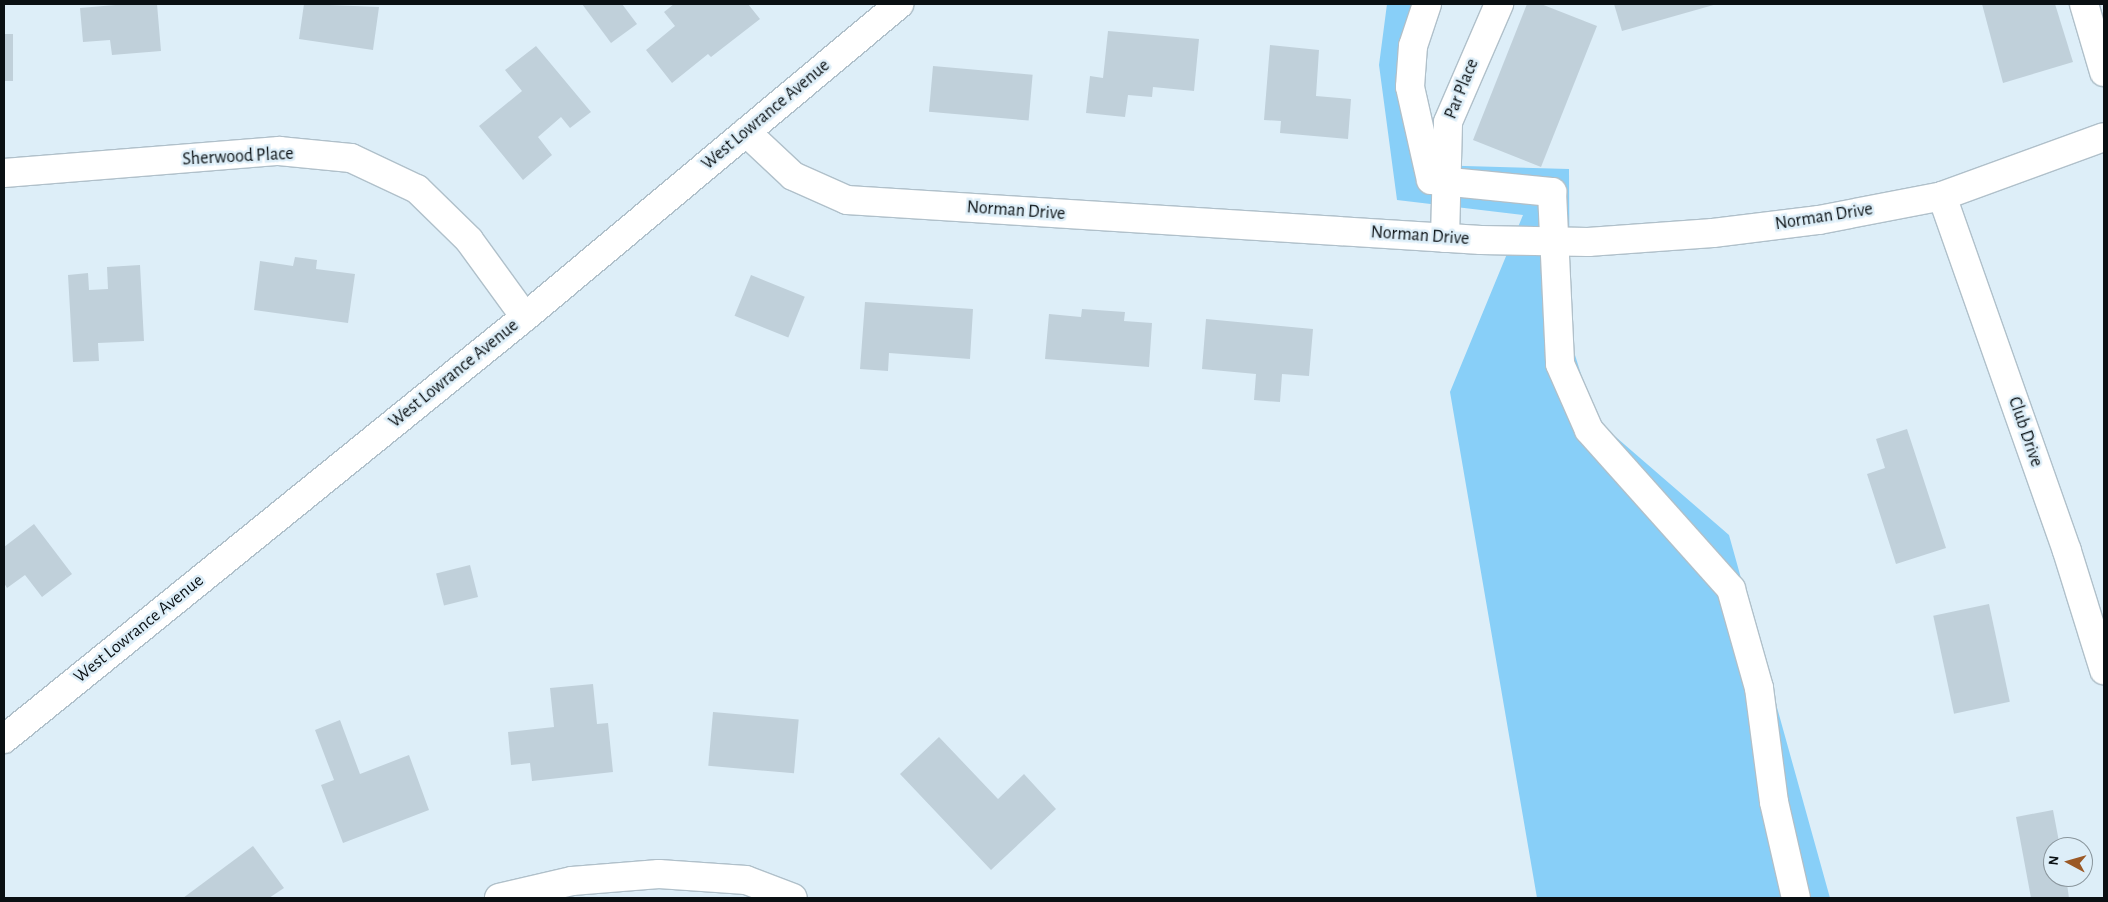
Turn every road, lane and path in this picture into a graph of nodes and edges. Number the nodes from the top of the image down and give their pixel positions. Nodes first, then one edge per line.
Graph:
1 (900, 4) edge
2 (1427, 4) edge
3 (1499, 4) edge
4 (2084, 4) edge
5 (2104, 72) edge
6 (746, 132) junction
7 (2104, 137) edge
8 (4, 173) edge
9 (1446, 182) junction
10 (1942, 196) junction
11 (1445, 238) junction
12 (1554, 242) junction
13 (524, 317) junction
14 (2104, 670) edge
15 (4, 738) edge
16 (499, 898) edge
17 (793, 898) edge
18 (1796, 898) edge

1 - 6 street, West Lowrance Avenue
2 - 9 street
3 - 9 street, Par Place
4 - 5 street
6 - 11 street, Norman Drive
6 - 13 street, West Lowrance Avenue
7 - 10 street, Norman Drive
8 - 13 street, Sherwood Place
9 - 11 street, Par Place
9 - 12 street
10 - 12 street, Norman Drive
10 - 14 street, Club Drive
11 - 12 street, Norman Drive
12 - 18 street
13 - 15 street, West Lowrance Avenue
16 - 17 street

